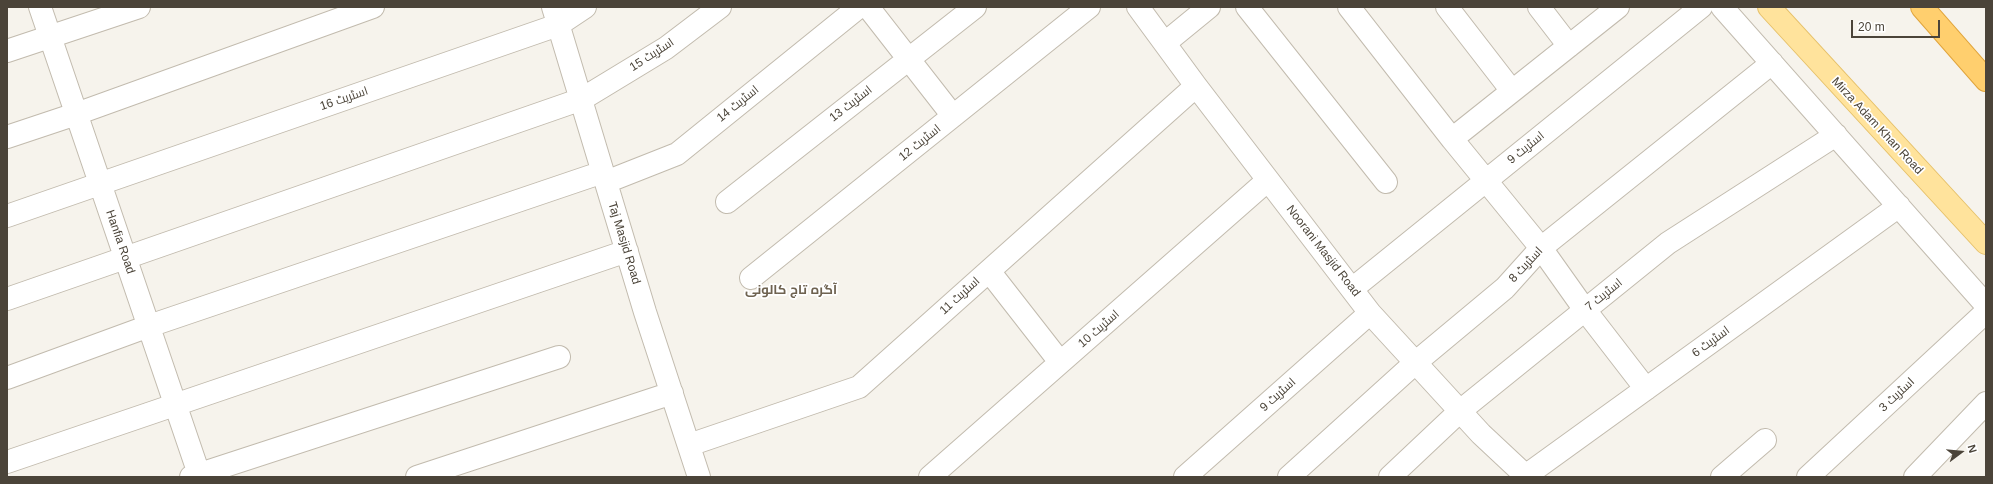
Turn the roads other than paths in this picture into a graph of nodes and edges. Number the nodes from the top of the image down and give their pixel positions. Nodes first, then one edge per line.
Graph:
1 (40, 7) edge
2 (139, 7) edge
3 (373, 7) edge
4 (585, 7) edge
5 (720, 7) edge
6 (859, 7) edge
7 (868, 7) edge
8 (975, 7) edge
9 (1089, 7) edge
10 (1138, 7) edge
11 (1209, 7) edge
12 (1247, 7) edge
13 (1349, 7) edge
14 (1447, 7) edge
15 (1539, 7) edge
16 (1618, 7) edge
17 (1701, 7) edge
18 (1722, 7) edge
19 (1769, 7) edge
20 (1922, 7) edge
21 (556, 16) edge
22 (50, 37) junction
23 (1165, 43) junction
24 (1569, 46) junction
25 (7, 52) edge
26 (909, 59) junction
27 (1772, 63) junction
28 (1986, 80) edge
29 (1196, 86) junction
30 (1512, 91) junction
31 (582, 99) junction
32 (76, 114) junction
33 (953, 116) junction
34 (1836, 135) junction
35 (7, 137) edge
36 (1452, 139) junction
37 (604, 177) junction
38 (1268, 180) junction
39 (1486, 181) junction
40 (1386, 182) dead end
41 (100, 183) junction
42 (727, 202) dead end
43 (1899, 206) junction
44 (7, 216) edge
45 (1986, 243) edge
46 (1542, 248) junction
47 (627, 251) junction
48 (125, 257) junction
49 (989, 271) junction
50 (751, 278) dead end
51 (1352, 289) junction
52 (7, 299) edge
53 (1986, 305) edge
54 (1586, 310) junction
55 (1986, 312) edge
56 (1370, 313) junction
57 (149, 326) junction
58 (559, 358) dead end
59 (1060, 362) junction
60 (1415, 362) junction
61 (7, 378) edge
62 (1646, 389) junction
63 (672, 393) junction
64 (1986, 403) edge
65 (175, 404) junction
66 (1460, 411) junction
67 (1765, 440) dead end
68 (688, 445) junction
69 (7, 462) edge
70 (197, 476) edge
71 (1526, 476) edge
72 (417, 477) edge
73 (699, 477) edge
74 (930, 477) edge
75 (1185, 477) edge
76 (1289, 477) edge
77 (1390, 477) edge
78 (1722, 477) edge
79 (1808, 477) edge
80 (1916, 477) edge

1 - 22 street, Hanfia Road
2 - 22 street
3 - 32 street
4 - 21 street, اسٹریٹ 16
5 - 31 street, اسٹریٹ 15
6 - 37 street, اسٹریٹ 14
7 - 26 street
8 - 26 street, اسٹریٹ 13
9 - 33 street, اسٹریٹ 12
10 - 23 street, Noorani Masjid Road
11 - 23 street
12 - 40 street
13 - 36 street
14 - 30 street
15 - 24 street
16 - 24 street
17 - 39 street, اسٹریٹ 9
18 - 27 street
19 - 45 main road, Mirza Adam Khan Road
20 - 28 highway
21 - 31 street, Taj Masjid Road
21 - 41 street, اسٹریٹ 16
22 - 25 street
22 - 32 street, Hanfia Road
23 - 29 street, Noorani Masjid Road
24 - 30 street
26 - 33 street
26 - 42 street, اسٹریٹ 13
27 - 34 street
27 - 46 street, اسٹریٹ 8
29 - 38 street, Noorani Masjid Road
29 - 49 street, اسٹریٹ 11
30 - 36 street
31 - 37 street, Taj Masjid Road
31 - 48 street, اسٹریٹ 15
32 - 35 street
32 - 41 street, Hanfia Road
33 - 50 street, اسٹریٹ 12
34 - 43 street
34 - 54 street, اسٹریٹ 7
36 - 39 street
37 - 47 street, Taj Masjid Road
37 - 57 street, اسٹریٹ 14
38 - 51 street, Noorani Masjid Road
38 - 59 street, اسٹریٹ 10
39 - 46 street
39 - 51 street, اسٹریٹ 9
41 - 44 street, اسٹریٹ 16
41 - 48 street, Hanfia Road
43 - 53 street
43 - 62 street, اسٹریٹ 6
46 - 54 street
46 - 60 street, اسٹریٹ 8
47 - 63 street, Taj Masjid Road
47 - 65 street
48 - 52 street, اسٹریٹ 15
48 - 57 street, Hanfia Road
49 - 59 street
49 - 68 street, اسٹریٹ 11
51 - 56 street, Noorani Masjid Road
54 - 62 street
54 - 66 street, اسٹریٹ 7
55 - 79 street, اسٹریٹ 3
56 - 60 street, Noorani Masjid Road
56 - 75 street, اسٹریٹ 9
57 - 61 street, اسٹریٹ 14
57 - 65 street, Hanfia Road
58 - 70 street
59 - 74 street, اسٹریٹ 10
60 - 66 street, Noorani Masjid Road
60 - 76 street, اسٹریٹ 8
62 - 71 street, اسٹریٹ 6
63 - 68 street, Taj Masjid Road
63 - 72 street
64 - 80 street
65 - 69 street
65 - 70 street, Hanfia Road
66 - 71 street, Noorani Masjid Road
66 - 77 street, اسٹریٹ 7
67 - 78 street
68 - 73 street, Taj Masjid Road

